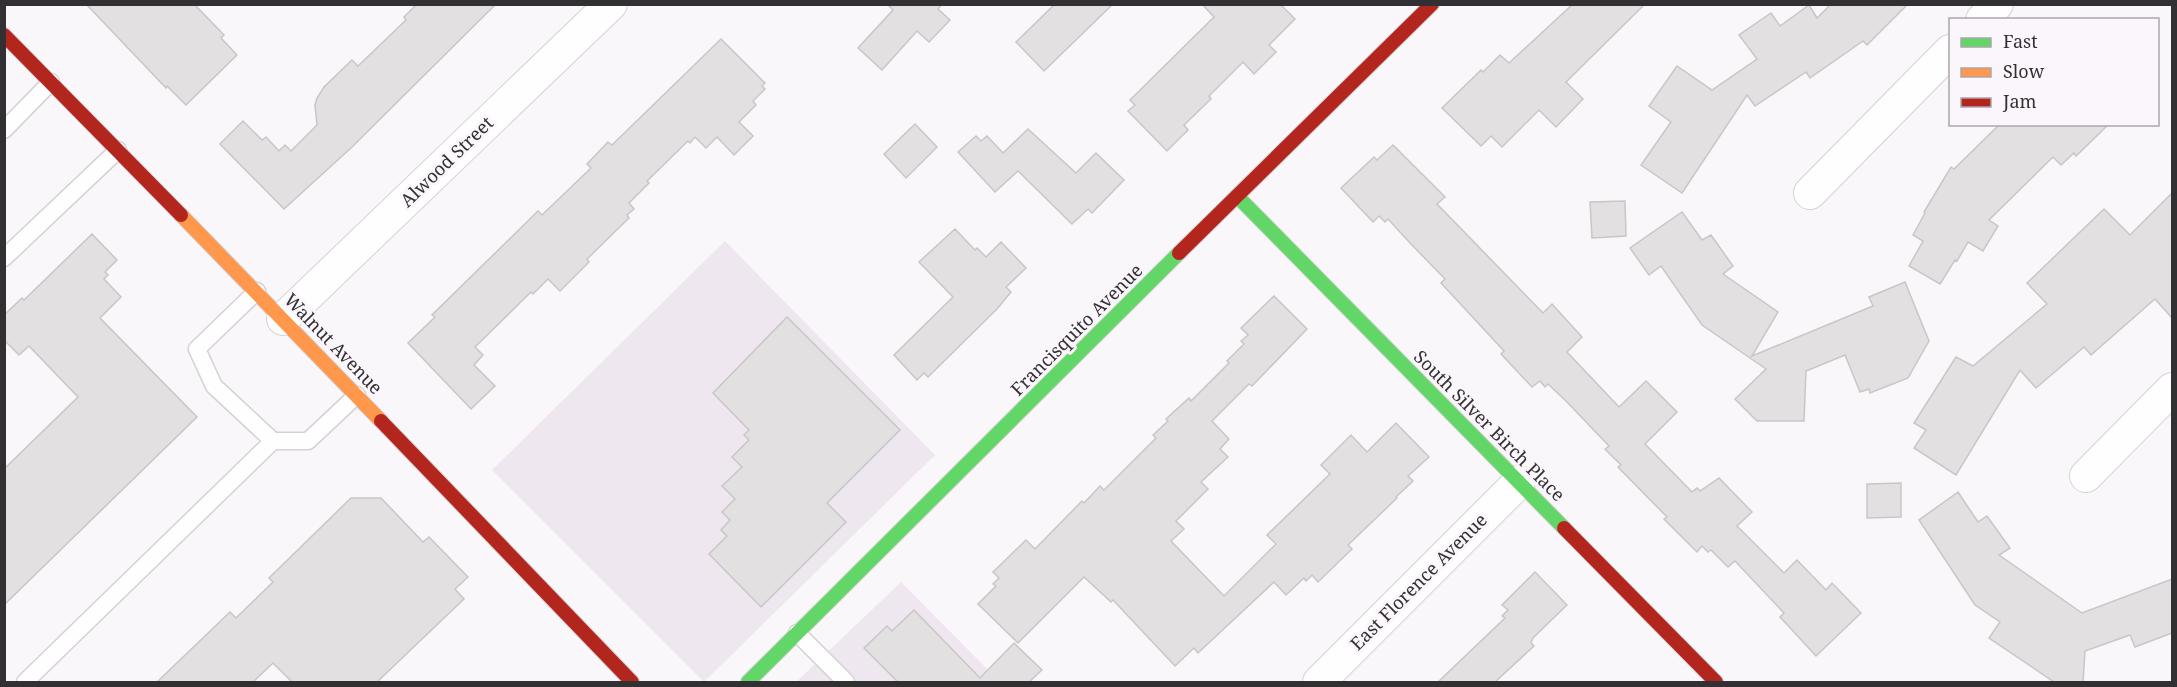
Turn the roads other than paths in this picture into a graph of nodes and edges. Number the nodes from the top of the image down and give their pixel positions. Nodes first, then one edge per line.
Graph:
1 (611, 4) edge
2 (1432, 4) edge
3 (1997, 4) edge
4 (1984, 18) edge
5 (4, 35) edge
6 (1949, 52) edge
7 (51, 82) junction
8 (4, 130) edge
9 (118, 150) junction
10 (1810, 193) dead end
11 (1236, 196) junction
12 (4, 258) edge
13 (256, 291) junction
14 (284, 319) junction
15 (2172, 389) edge
16 (357, 395) junction
17 (273, 441) junction
18 (2086, 476) dead end
19 (1519, 482) junction
20 (797, 633) junction
21 (25, 682) edge
22 (632, 682) edge
23 (748, 682) edge
24 (846, 682) edge
25 (1319, 682) edge
26 (1716, 682) edge

1 - 14 street, Alwood Street
2 - 11 street, Francisquito Avenue
3 - 4 street
5 - 7 street, Walnut Avenue
6 - 10 street
7 - 8 lane
7 - 9 street, Walnut Avenue
9 - 12 lane
9 - 13 street, Walnut Avenue
11 - 19 street, South Silver Birch Place
11 - 20 street, Francisquito Avenue
13 - 14 street, Walnut Avenue
13 - 17 lane
14 - 16 street, Walnut Avenue
15 - 18 street
16 - 17 lane
16 - 22 street, Walnut Avenue
17 - 21 lane
19 - 25 street, East Florence Avenue
19 - 26 street, South Silver Birch Place
20 - 23 street, Francisquito Avenue
20 - 24 lane

